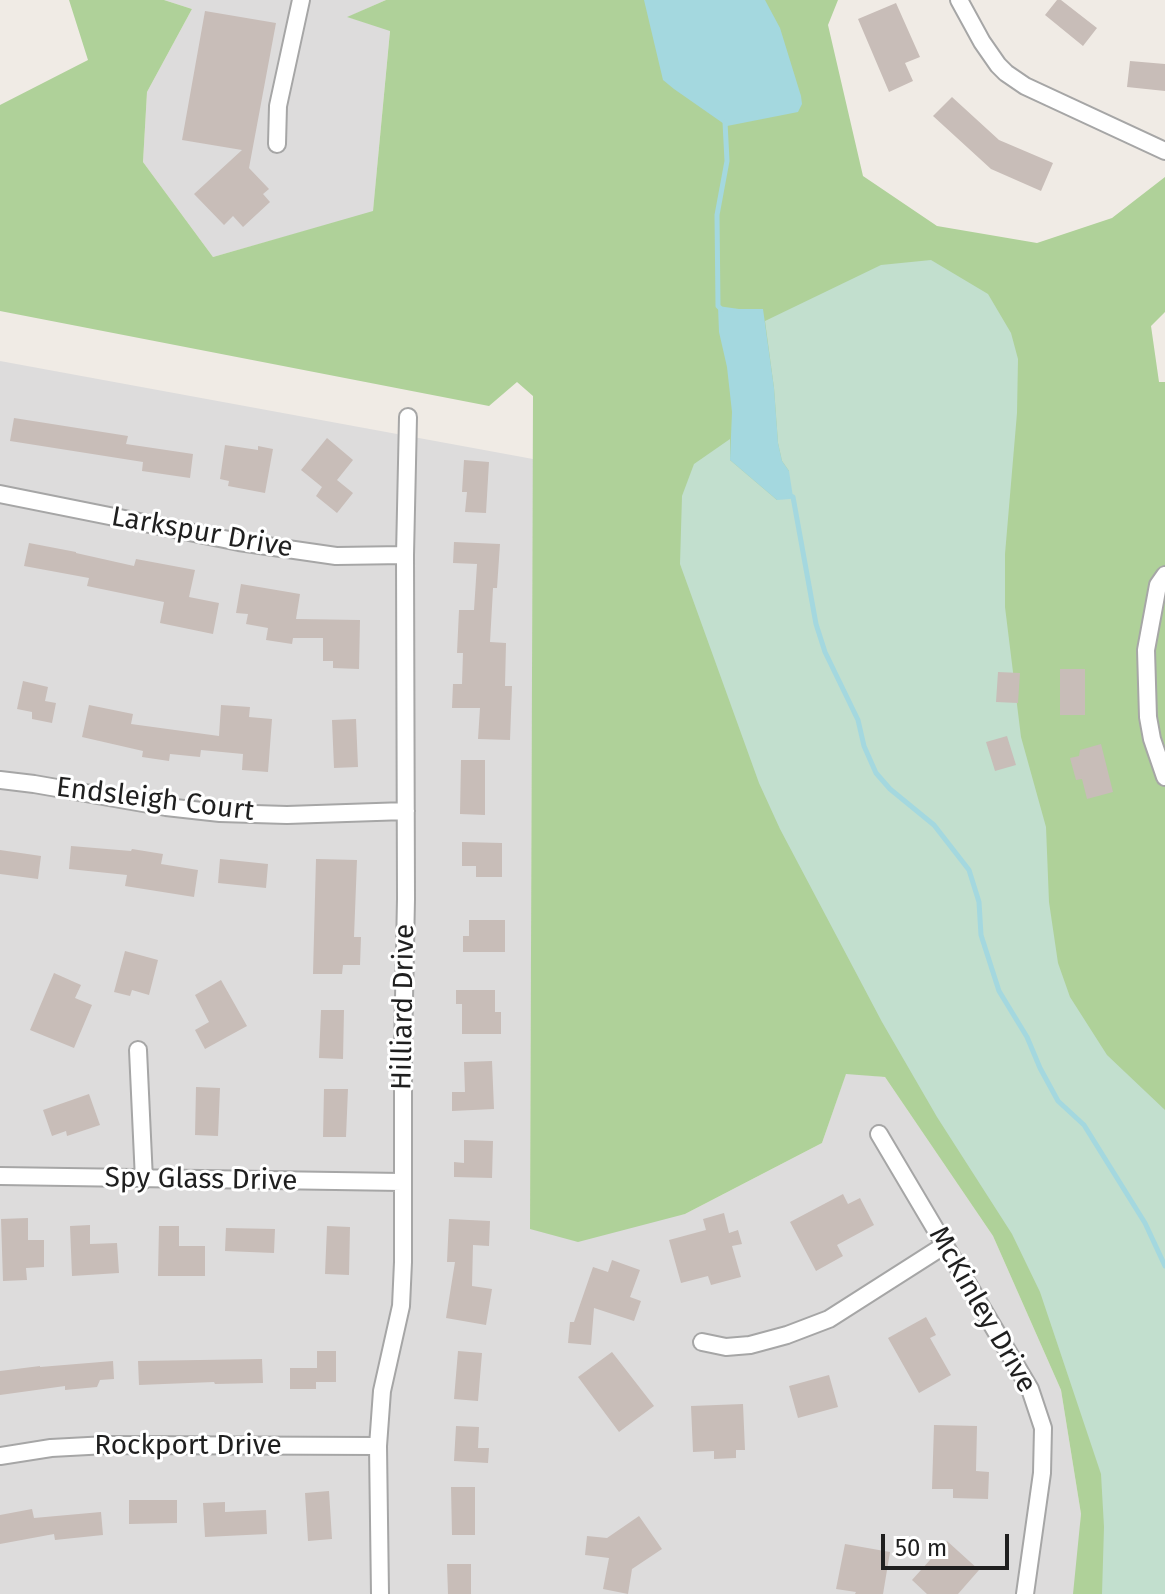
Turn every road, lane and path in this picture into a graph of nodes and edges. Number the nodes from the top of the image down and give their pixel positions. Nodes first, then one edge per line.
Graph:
1 (301, 0) edge
2 (959, 0) edge
3 (277, 144) dead end
4 (1165, 151) edge
5 (408, 417) dead end
6 (0, 494) edge
7 (405, 555) junction
8 (1165, 575) edge
9 (1165, 777) edge
10 (0, 780) edge
11 (406, 811) junction
12 (138, 1050) dead end
13 (879, 1134) dead end
14 (0, 1176) edge
15 (144, 1180) junction
16 (402, 1182) junction
17 (945, 1245) junction
18 (702, 1342) dead end
19 (378, 1446) junction
20 (0, 1456) edge
21 (380, 1594) edge
22 (1025, 1594) edge

1 - 3 street
2 - 4 street
5 - 7 street, Hilliard Drive
6 - 7 street, Larkspur Drive
7 - 11 street, Hilliard Drive
8 - 9 street
10 - 11 street, Endsleigh Court
11 - 16 street, Hilliard Drive
12 - 15 street
13 - 17 street, McKinley Drive
14 - 15 street, Spy Glass Drive
15 - 16 street, Spy Glass Drive
16 - 19 street, Hilliard Drive
17 - 18 street
17 - 22 street, McKinley Drive
19 - 20 street, Rockport Drive
19 - 21 street, Hilliard Drive

